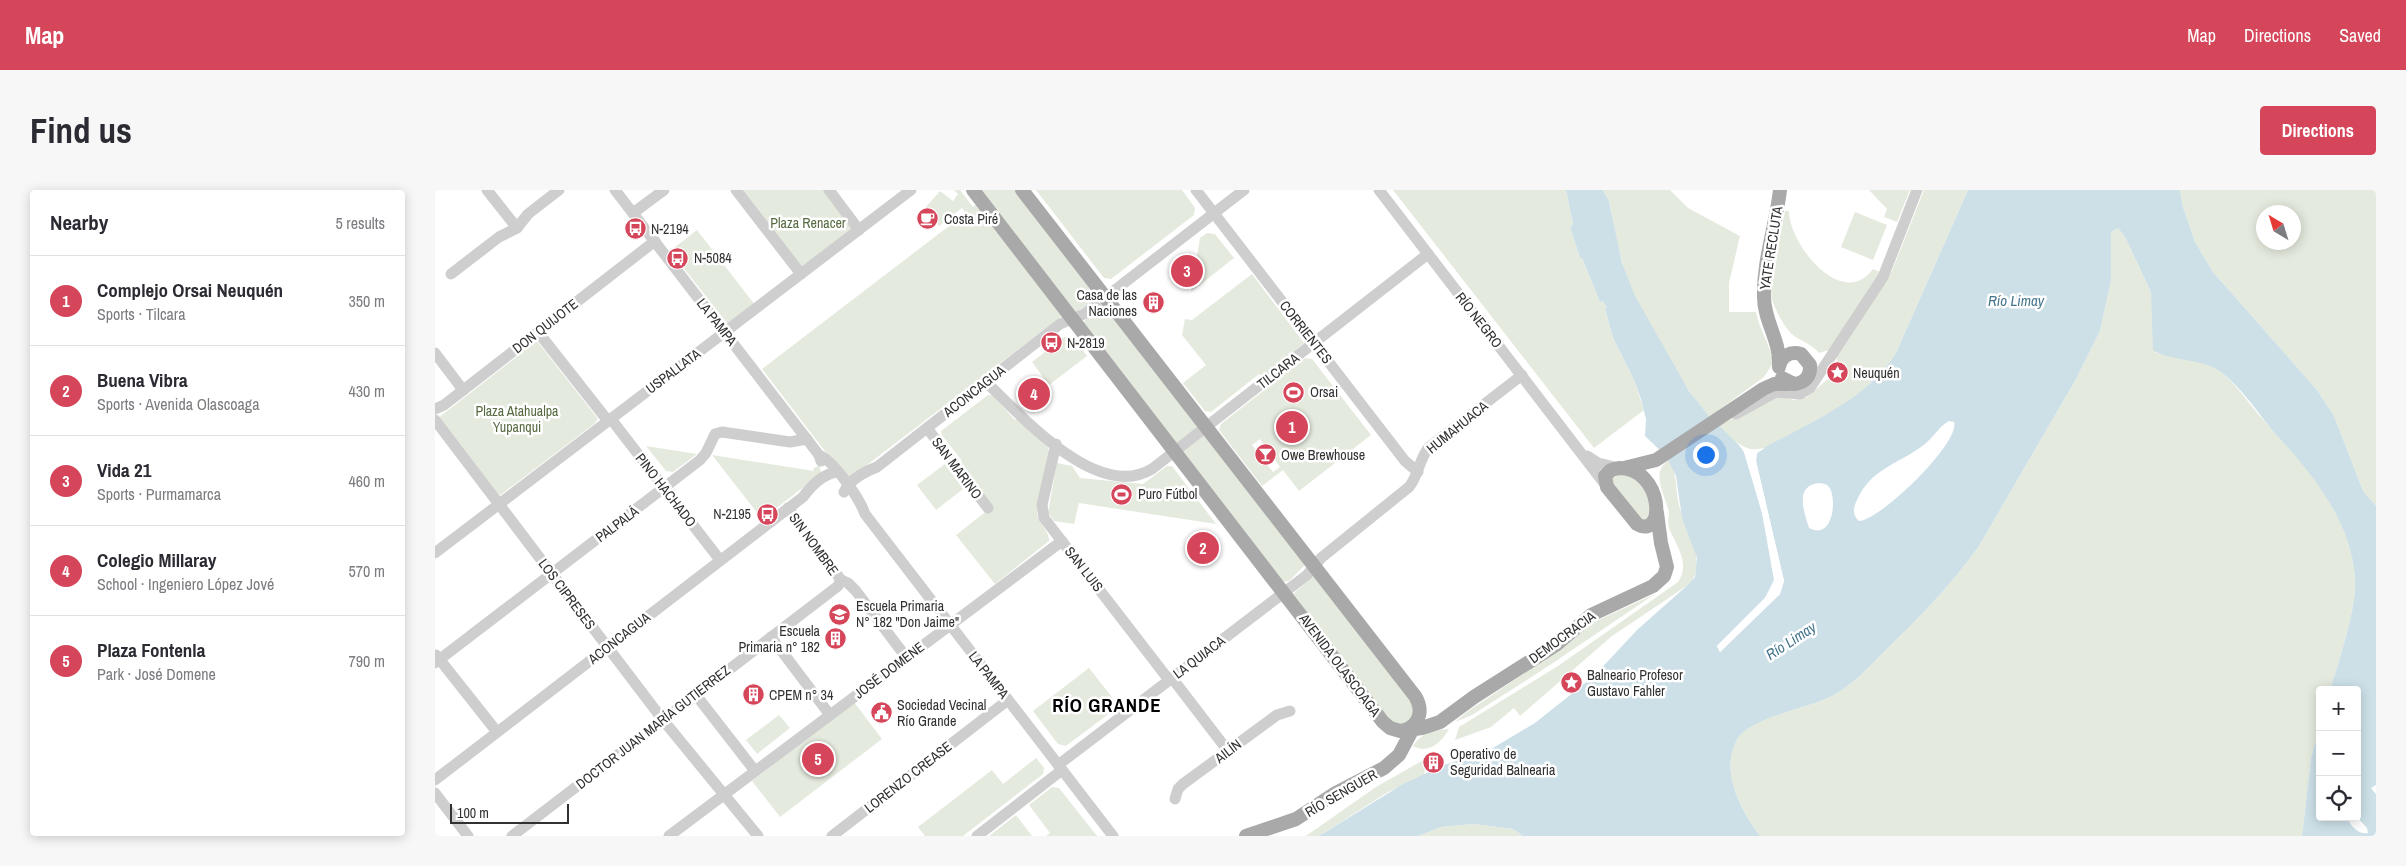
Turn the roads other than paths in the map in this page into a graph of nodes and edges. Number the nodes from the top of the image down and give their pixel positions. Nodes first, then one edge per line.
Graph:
1 (487, 190) edge
2 (559, 190) edge
3 (615, 190) edge
4 (664, 190) edge
5 (735, 190) edge
6 (829, 190) edge
7 (911, 190) edge
8 (973, 190) edge
9 (1023, 190) edge
10 (1196, 190) edge
11 (1244, 190) edge
12 (1379, 190) edge
13 (1780, 190) edge
14 (1917, 190) edge
15 (1214, 213) junction
16 (633, 214) junction
17 (517, 228) junction
18 (859, 230) junction
19 (655, 241) junction
20 (1428, 254) junction
21 (451, 274) dead end
22 (801, 274) junction
23 (1105, 297) junction
24 (1073, 319) junction
25 (538, 332) junction
26 (725, 332) junction
27 (1773, 334) junction
28 (1314, 343) junction
29 (435, 353) edge
30 (1796, 353) junction
31 (1779, 366) junction
32 (1522, 375) junction
33 (986, 382) junction
34 (1789, 384) junction
35 (463, 390) junction
36 (1763, 390) junction
37 (435, 409) edge
38 (1721, 419) junction
39 (435, 420) edge
40 (609, 420) junction
41 (1206, 427) junction
42 (927, 428) junction
43 (445, 433) junction
44 (807, 439) junction
45 (435, 441) edge
46 (1055, 444) junction
47 (1580, 450) junction
48 (1175, 451) junction
49 (1659, 459) junction
50 (1621, 468) junction
51 (1418, 472) junction
52 (833, 475) junction
53 (1607, 487) junction
54 (664, 488) junction
55 (847, 489) junction
56 (1653, 490) junction
57 (499, 504) junction
58 (788, 508) junction
59 (988, 508) dead end
60 (1657, 513) junction
61 (1062, 541) junction
62 (435, 553) edge
63 (720, 560) junction
64 (1314, 566) junction
65 (552, 574) junction
66 (841, 580) junction
67 (1284, 593) junction
68 (949, 624) junction
69 (773, 636) junction
70 (608, 647) junction
71 (906, 657) junction
72 (437, 659) edge
73 (1171, 679) junction
74 (696, 694) junction
75 (1008, 700) junction
76 (1290, 711) dead end
77 (832, 713) junction
78 (663, 720) junction
79 (1411, 728) junction
80 (497, 732) junction
81 (1228, 751) junction
82 (1060, 768) junction
83 (755, 771) junction
84 (435, 780) edge
85 (435, 793) edge
86 (724, 794) junction
87 (1175, 799) dead end
88 (469, 836) edge
89 (512, 836) edge
90 (669, 836) edge
91 (758, 836) edge
92 (832, 836) edge
93 (977, 836) edge
94 (1113, 836) edge
95 (1246, 836) edge

1 - 17 street
2 - 17 street
3 - 16 street, LA PAMPA
4 - 16 street
5 - 22 street
6 - 18 street
7 - 18 street, USPALLATA
8 - 24 main road, AVENIDA OLASCOAGA
9 - 23 main road
10 - 15 street, CORRIENTES
11 - 15 street, ACONCAGUA
12 - 20 street, RÍO NEGRO
13 - 27 main road, YATE RECLUTA
14 - 38 street
15 - 23 street, ACONCAGUA
15 - 28 street, CORRIENTES
16 - 19 street, LA PAMPA
17 - 21 street
18 - 22 street, USPALLATA
19 - 25 street, DON QUIJOTE
19 - 26 street, LA PAMPA
20 - 28 street, TILCARA
20 - 32 street, RÍO NEGRO
22 - 26 street, USPALLATA
23 - 24 street, ACONCAGUA
23 - 41 main road
24 - 33 street, ACONCAGUA
24 - 48 main road, AVENIDA OLASCOAGA
25 - 35 street, DON QUIJOTE
25 - 40 street, PINO HACHADO
26 - 40 street, USPALLATA
26 - 44 street, LA PAMPA
27 - 30 main road, YATE RECLUTA
27 - 31 main road, YATE RECLUTA
28 - 41 street, TILCARA
28 - 51 street, CORRIENTES
29 - 35 street
30 - 31 main road, YATE RECLUTA
30 - 34 main road, YATE RECLUTA
31 - 34 main road, YATE RECLUTA
31 - 36 main road, YATE RECLUTA
32 - 47 street, RÍO NEGRO
32 - 51 street, HUMAHUACA
33 - 42 street, ACONCAGUA
33 - 46 street, TILCARA
34 - 36 main road, YATE RECLUTA
35 - 37 street, DON QUIJOTE
36 - 38 main road, YATE RECLUTA
38 - 49 main road, YATE RECLUTA
39 - 43 street, LOS CIPRESES
40 - 54 street, PINO HACHADO
40 - 57 street, USPALLATA
41 - 48 street, TILCARA
41 - 64 main road
42 - 55 street, ACONCAGUA
42 - 59 street, SAN MARINO
43 - 45 street
43 - 57 street, LOS CIPRESES
44 - 52 street, LA PAMPA
44 - 54 street, PALPALÁ
46 - 48 street, TILCARA
46 - 61 street, SAN LUIS
47 - 50 street, RÍO NEGRO
47 - 53 street, RÍO NEGRO
48 - 67 main road, AVENIDA OLASCOAGA
49 - 50 main road, YATE RECLUTA
49 - 56 main road
50 - 53 main road
50 - 56 main road, RÍO NEGRO
51 - 64 street, HUMAHUACA
52 - 55 street, LA PAMPA
52 - 58 street, ACONCAGUA
53 - 60 main road, RÍO NEGRO
54 - 63 street, PINO HACHADO
54 - 65 street, PALPALÁ
55 - 68 street, LA PAMPA
56 - 60 main road
57 - 62 street, USPALLATA
57 - 65 street, LOS CIPRESES
58 - 63 street, ACONCAGUA
58 - 66 street, SIN NOMBRE
60 - 79 main road, DEMOCRACIA
61 - 68 street, JOSÉ DOMENE
61 - 73 street, SAN LUIS
63 - 70 street, ACONCAGUA
64 - 67 street, LA QUIACA
64 - 79 main road
65 - 70 street, LOS CIPRESES
65 - 72 street, PALPALÁ
66 - 69 street, DOCTOR JUAN MARÍA GUTIERREZ
66 - 71 street, SIN NOMBRE
67 - 73 street, LA QUIACA
67 - 79 main road, AVENIDA OLASCOAGA
68 - 71 street, JOSÉ DOMENE
68 - 75 street, LA PAMPA
69 - 74 street, DOCTOR JUAN MARÍA GUTIERREZ
69 - 77 street
70 - 78 street, LOS CIPRESES
70 - 80 street, ACONCAGUA
71 - 77 street, JOSÉ DOMENE
72 - 80 street
73 - 81 street, SAN LUIS
73 - 82 street, LA QUIACA
74 - 78 street, DOCTOR JUAN MARÍA GUTIERREZ
74 - 83 street
75 - 82 street, LA PAMPA
75 - 92 street, LORENZO CREASE
76 - 81 street, AILÍN
77 - 83 street, JOSÉ DOMENE
78 - 86 street, LOS CIPRESES
78 - 89 street, DOCTOR JUAN MARÍA GUTIERREZ
79 - 95 main road, RÍO SENGUER
80 - 84 street, ACONCAGUA
81 - 87 street, AILÍN
82 - 93 street, LA QUIACA
82 - 94 street, LA PAMPA
83 - 86 street, JOSÉ DOMENE
85 - 88 street
86 - 90 street, JOSÉ DOMENE
86 - 91 street, LOS CIPRESES

